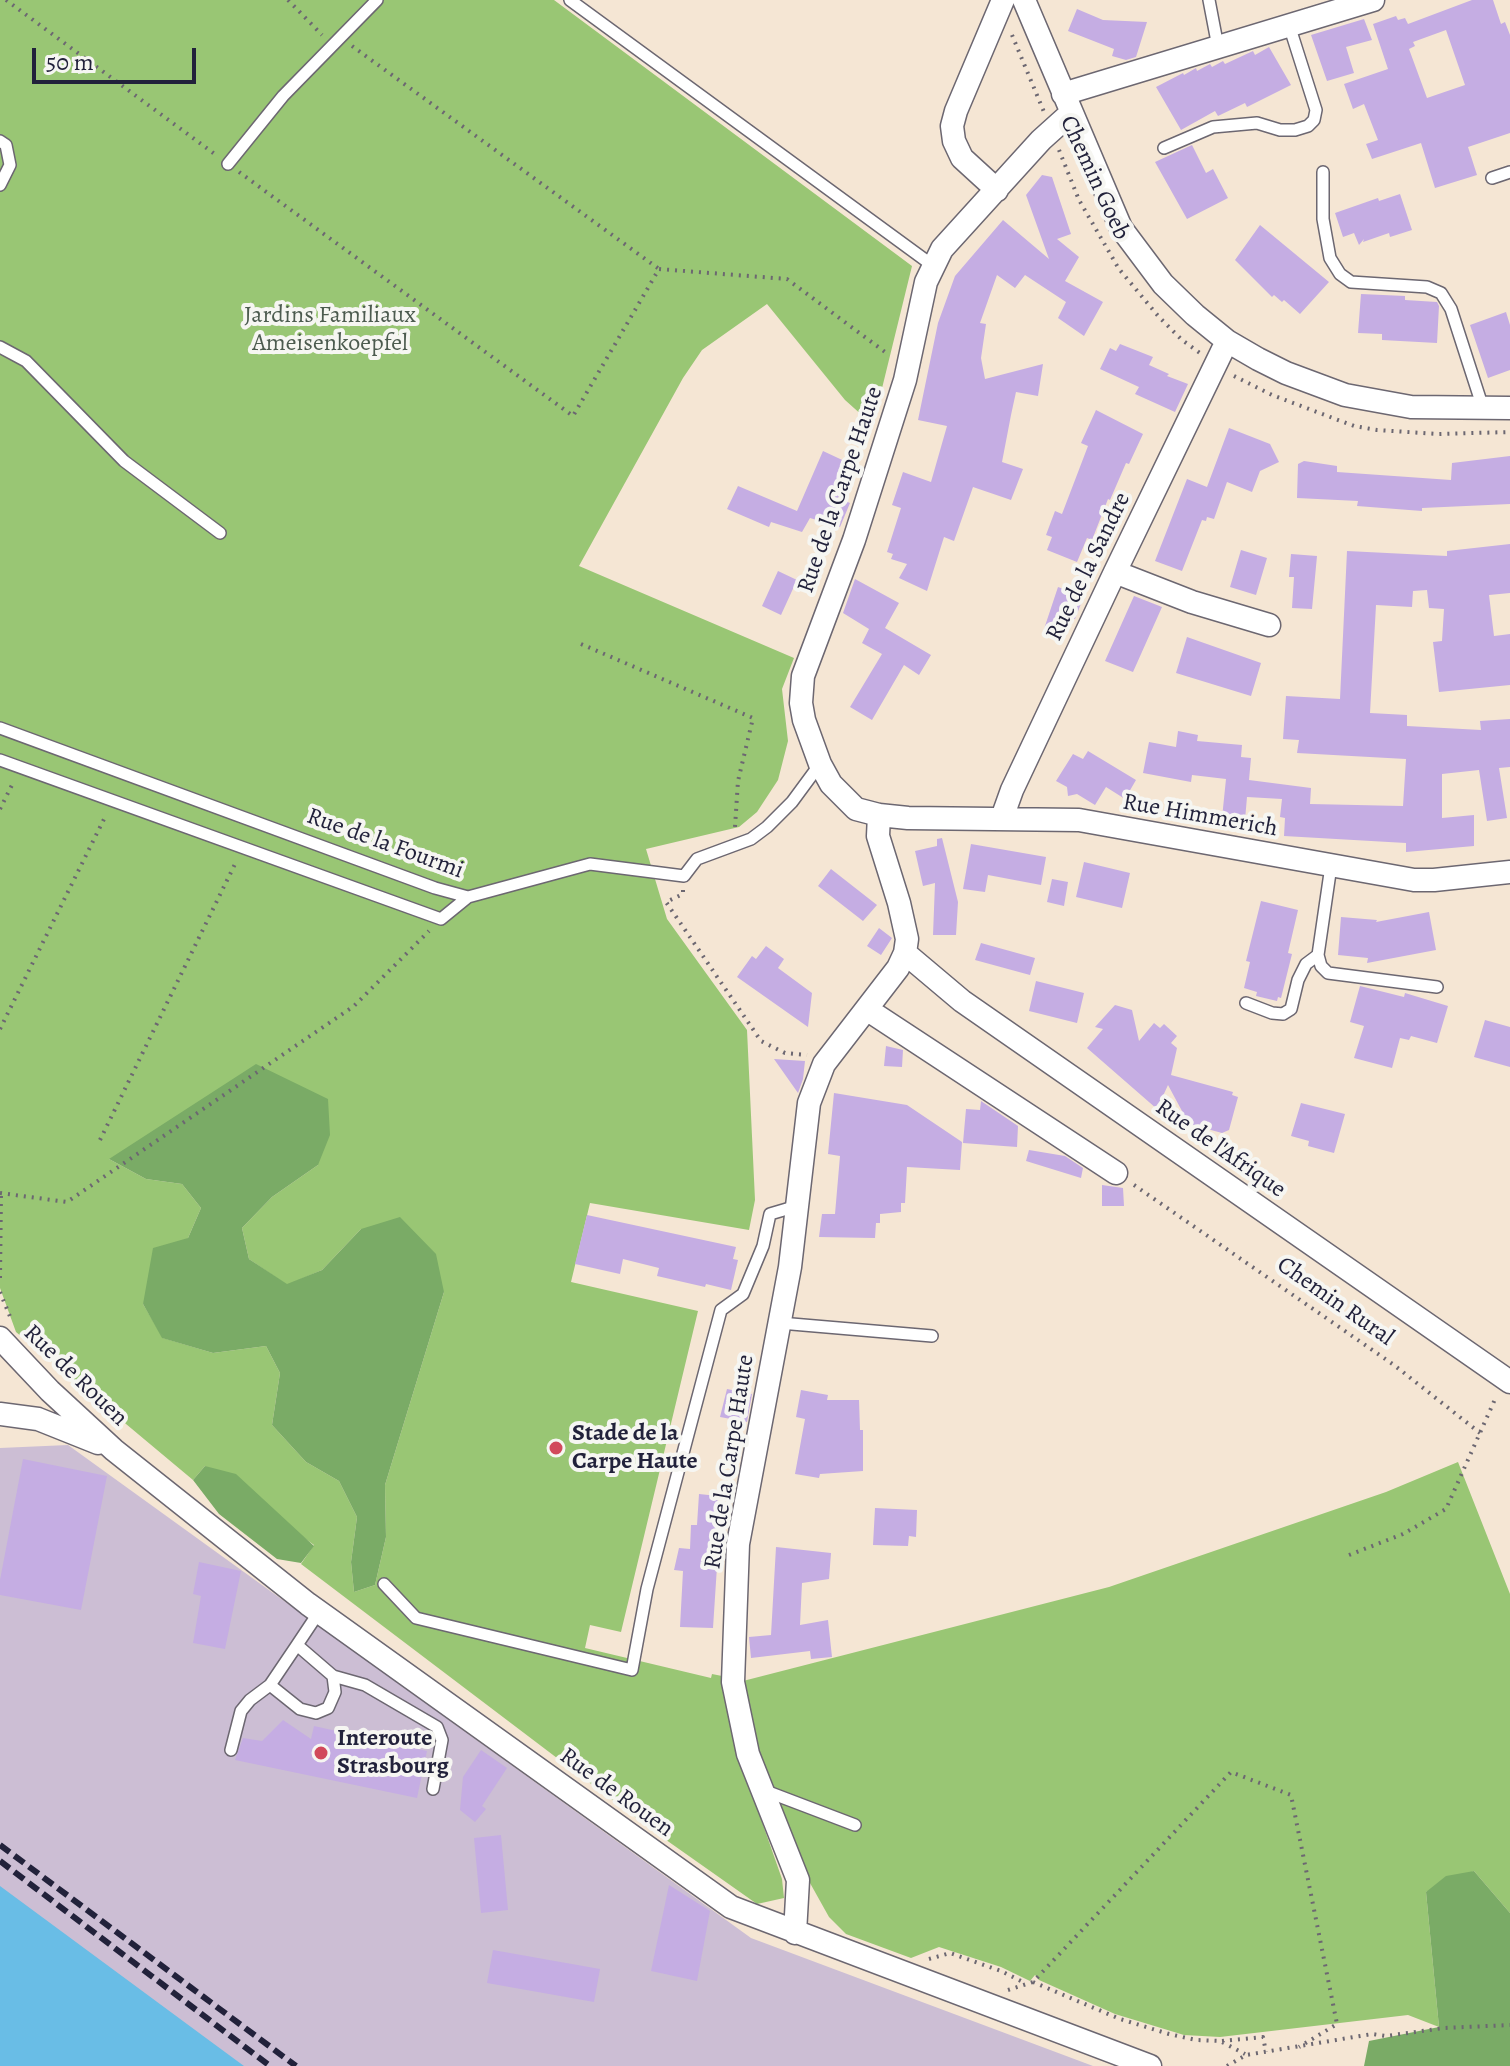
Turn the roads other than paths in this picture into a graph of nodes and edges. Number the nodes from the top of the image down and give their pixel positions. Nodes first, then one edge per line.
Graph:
1 (377, 0) edge
2 (570, 0) edge
3 (1024, 0) edge
4 (1209, 0) edge
5 (1373, 0) edge
6 (1002, 4) edge
7 (1346, 4) edge
8 (1289, 25) junction
9 (1218, 47) junction
10 (1067, 104) junction
11 (0, 141) edge
12 (1164, 148) dead end
13 (228, 164) road end
14 (1323, 172) dead end
15 (1510, 172) edge
16 (1492, 178) dead end
17 (0, 185) edge
18 (997, 190) junction
19 (932, 265) junction
20 (1227, 341) junction
21 (0, 347) edge
22 (1484, 408) junction
23 (1510, 408) edge
24 (220, 533) dead end
25 (1115, 572) junction
26 (1269, 625) dead end
27 (0, 728) edge
28 (0, 760) edge
29 (820, 764) junction
30 (879, 815) junction
31 (1002, 818) junction
32 (1331, 866) junction
33 (1510, 872) edge
34 (468, 897) junction
35 (905, 953) junction
36 (1318, 955) junction
37 (1437, 987) dead end
38 (1246, 1003) dead end
39 (868, 1010) junction
40 (1116, 1173) road end
41 (797, 1206) junction
42 (780, 1323) junction
43 (932, 1336) dead end
44 (0, 1338) edge
45 (1507, 1380) edge
46 (0, 1414) edge
47 (114, 1450) junction
48 (384, 1584) dead end
49 (319, 1612) junction
50 (297, 1645) junction
51 (333, 1676) junction
52 (270, 1685) junction
53 (231, 1750) dead end
54 (433, 1789) dead end
55 (763, 1790) junction
56 (855, 1825) dead end
57 (795, 1933) junction
58 (1150, 2066) edge

1 - 13 lane
2 - 19 lane
3 - 10 street
4 - 9 lane
5 - 7 street
6 - 18 street
7 - 8 street
8 - 9 street
8 - 12 lane
9 - 10 street
10 - 18 street, Rue de la Carpe Haute
10 - 20 street
11 - 17 lane
14 - 22 lane
15 - 16 lane
18 - 19 street, Rue de la Carpe Haute
19 - 29 street, Rue de la Carpe Haute
20 - 22 street
20 - 25 street, Rue de la Sandre
21 - 24 lane
22 - 23 street
25 - 26 street
25 - 31 street, Rue de la Sandre
27 - 34 lane, Rue de la Fourmi
28 - 34 lane
29 - 30 street, Rue de la Carpe Haute
29 - 34 lane, Rue de la Fourmi
30 - 31 street, Rue Himmerich
30 - 35 street
31 - 32 street, Rue Himmerich
32 - 33 street, Rue Himmerich
32 - 36 lane
35 - 39 street, Rue de la Carpe Haute
35 - 45 street, Rue de l'Afrique
36 - 37 lane
36 - 38 lane
39 - 40 street
39 - 41 street, Rue de la Carpe Haute
41 - 42 street, Rue de la Carpe Haute
41 - 48 lane
42 - 43 lane
42 - 55 street, Rue de la Carpe Haute
44 - 47 street, Rue de Rouen
46 - 47 street, Rue de Rouen
47 - 49 street, Rue de Rouen
49 - 50 lane
49 - 57 street, Rue de Rouen
50 - 51 lane
50 - 52 lane
51 - 52 lane
51 - 54 lane
52 - 53 lane
55 - 56 lane
55 - 57 street, Rue de la Carpe Haute
57 - 58 street, Rue de Rouen

